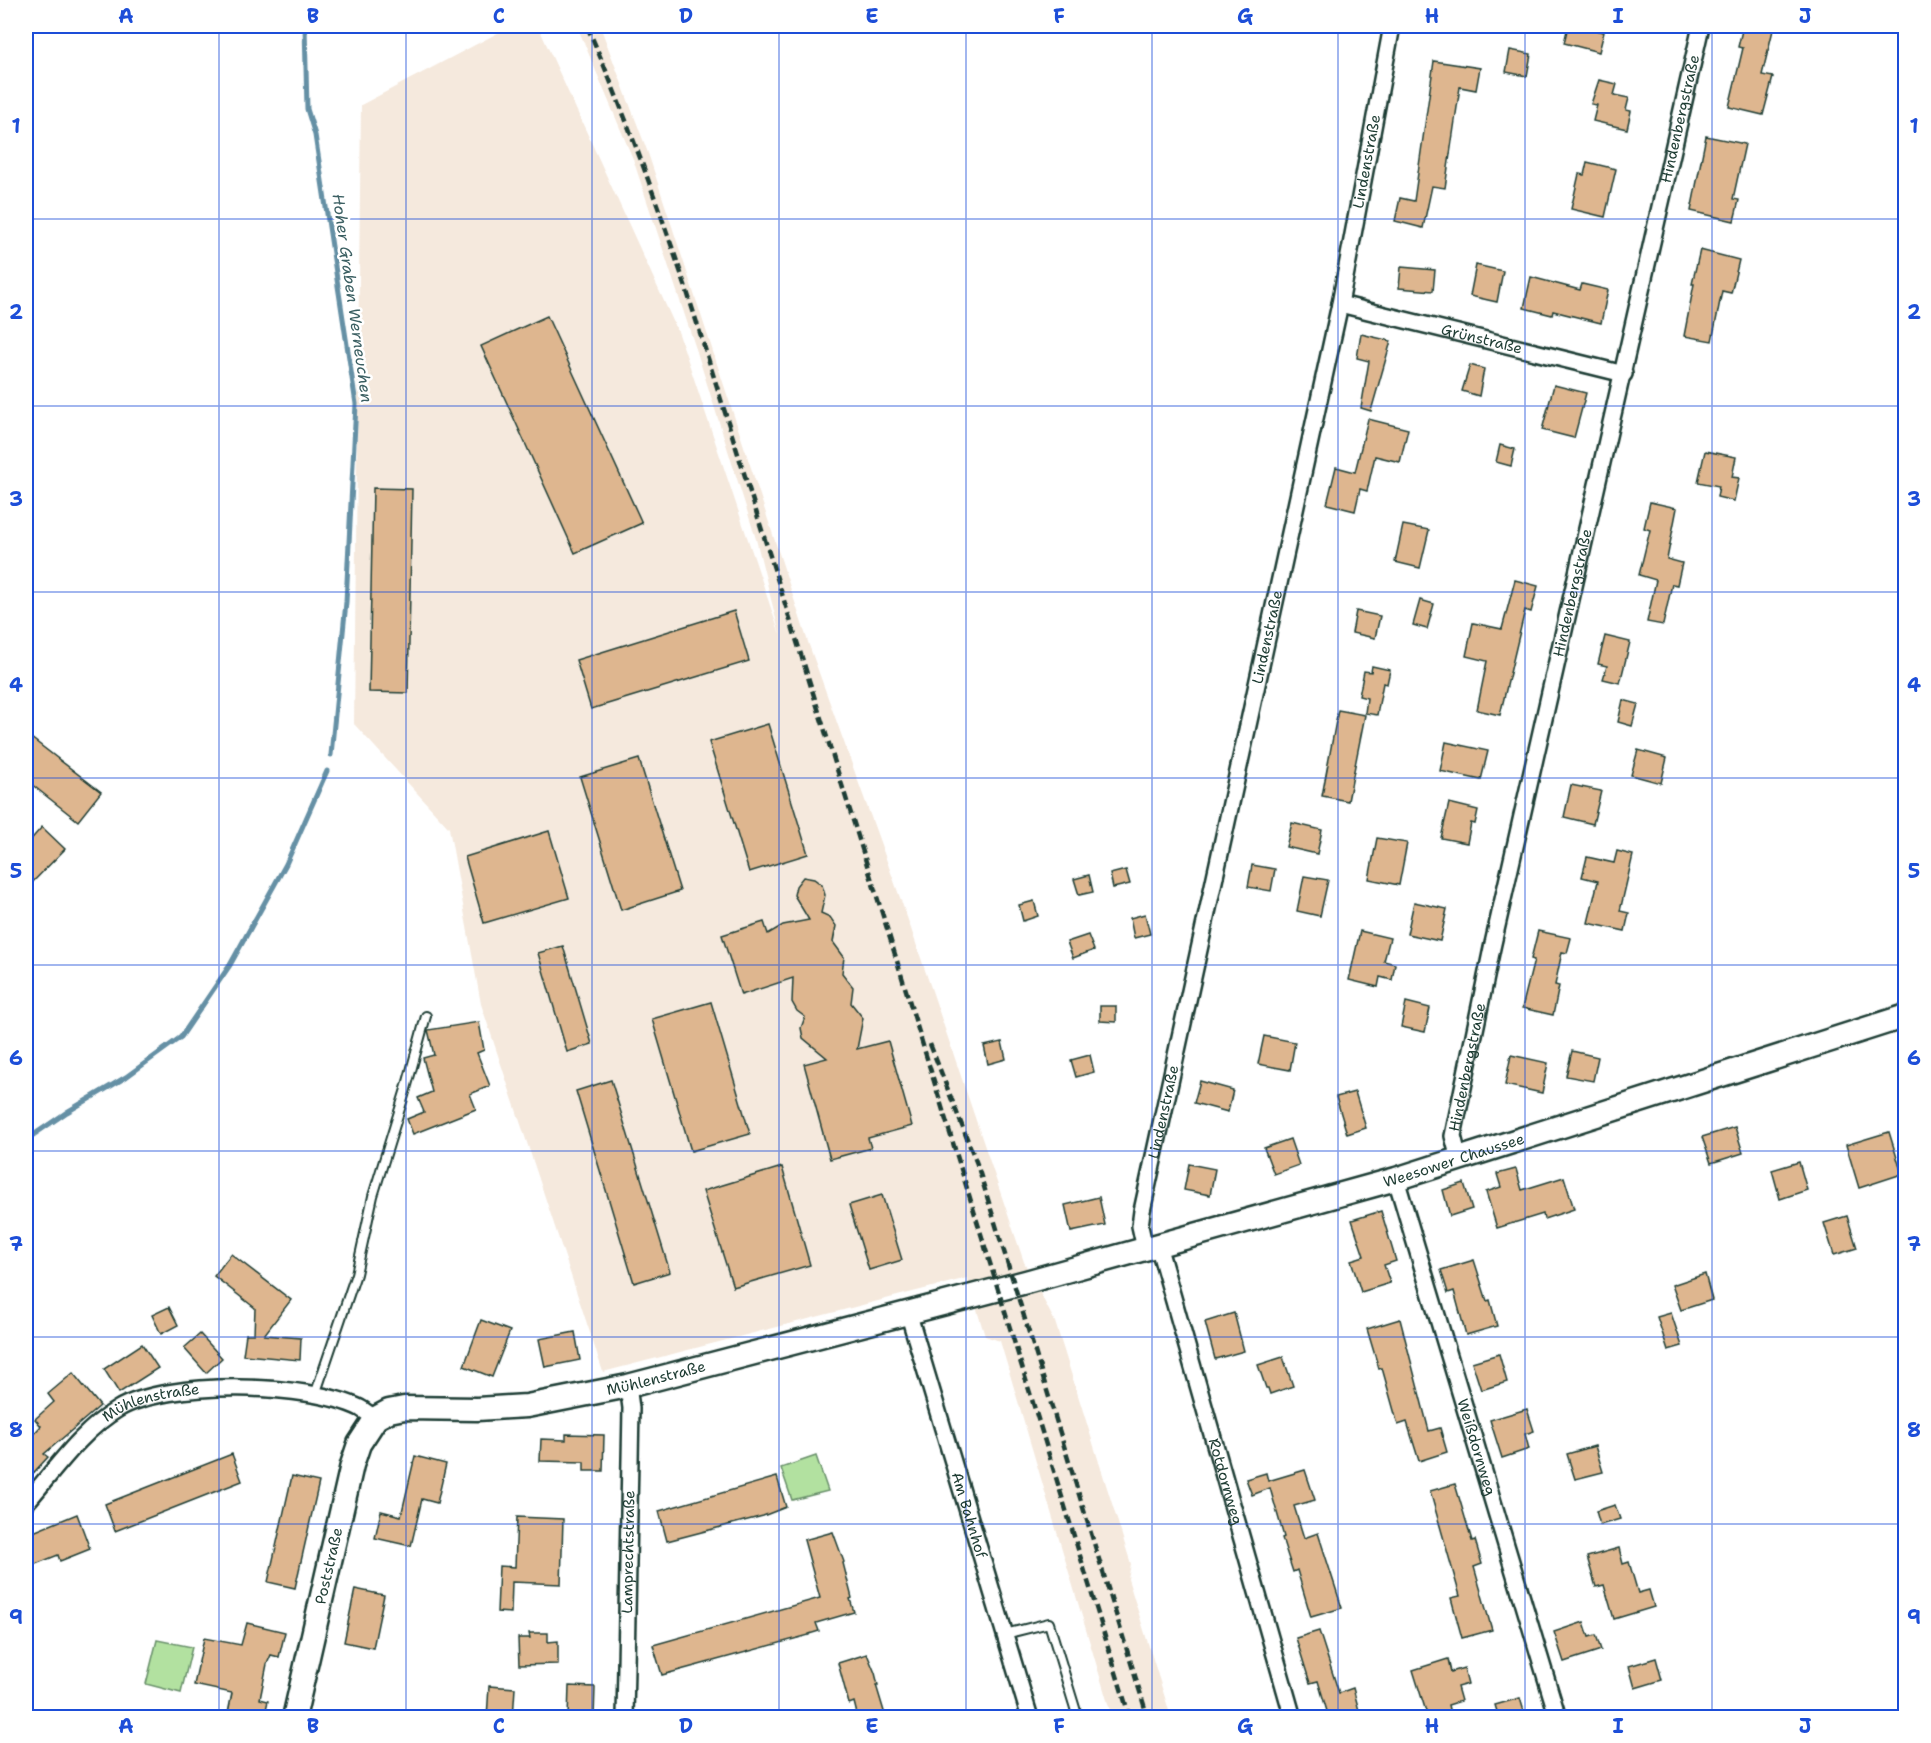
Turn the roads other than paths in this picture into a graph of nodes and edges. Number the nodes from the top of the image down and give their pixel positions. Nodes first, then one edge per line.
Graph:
1 (1392, 26) edge
2 (1701, 26) edge
3 (1340, 304) junction
4 (1624, 374) junction
5 (426, 1016) dead end
6 (1905, 1016) edge
7 (1460, 1159) junction
8 (1396, 1179) junction
9 (1152, 1247) junction
10 (998, 1289) joint
11 (908, 1312) junction
12 (628, 1386) junction
13 (315, 1395) junction
14 (375, 1418) junction
15 (26, 1503) edge
16 (1005, 1634) junction
17 (294, 1718) edge
18 (625, 1718) edge
19 (1030, 1718) edge
20 (1078, 1718) edge
21 (1293, 1718) edge
22 (1558, 1718) edge

1 - 3 street, Lindenstraße
2 - 4 street, Hindenbergstraße
3 - 4 street, Grünstraße
3 - 9 street, Lindenstraße
4 - 7 street, Hindenbergstraße
5 - 13 lane
6 - 7 main road, Weesower Chaussee
7 - 8 main road, Weesower Chaussee
8 - 9 main road, Weesower Chaussee
8 - 22 street, Weißdornweg
9 - 10 main road, Weesower Chaussee
9 - 21 street, Rotdornweg
10 - 11 main road, Mühlenstraße
11 - 12 main road, Mühlenstraße
11 - 16 street, Am Bahnhof
12 - 14 main road, Mühlenstraße
12 - 18 street, Lamprechtstraße
13 - 14 street, Mühlenstraße
13 - 15 street, Mühlenstraße
14 - 17 main road, Poststraße
16 - 19 street, Am Bahnhof
16 - 20 lane

